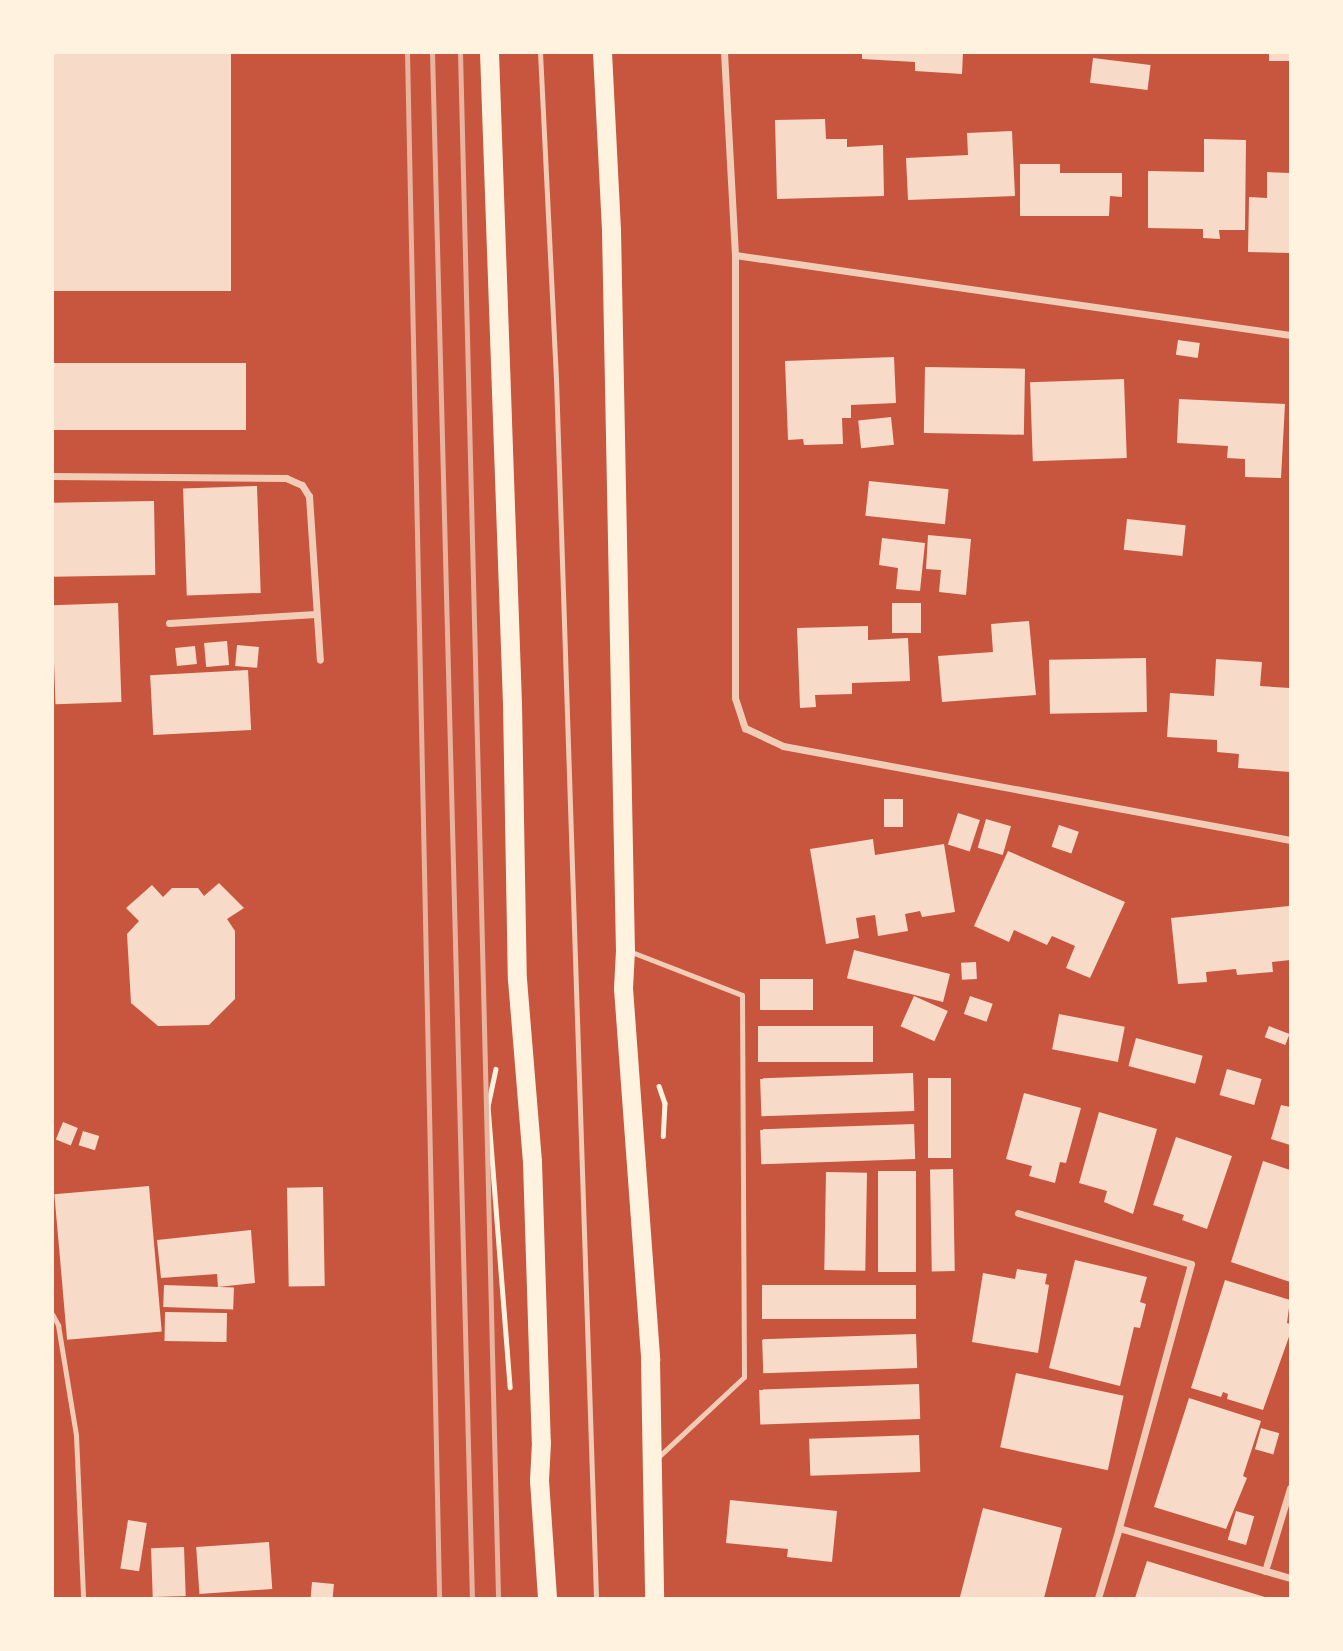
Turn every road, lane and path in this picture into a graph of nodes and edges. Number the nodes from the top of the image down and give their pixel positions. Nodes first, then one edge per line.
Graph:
1 (489, 52) edge
2 (540, 52) edge
3 (602, 52) edge
4 (724, 52) edge
5 (735, 255) junction
6 (1290, 335) edge
7 (52, 476) edge
8 (316, 614) junction
9 (169, 623) dead end
10 (320, 660) dead end
11 (1290, 840) edge
12 (625, 950) junction
13 (488, 1106) dead end
14 (1018, 1213) dead end
15 (52, 1314) edge
16 (511, 1398) dead end
17 (651, 1463) junction
18 (1290, 1488) edge
19 (1119, 1528) junction
20 (1265, 1571) junction
21 (1290, 1578) edge
22 (83, 1598) edge
23 (547, 1598) edge
24 (596, 1598) edge
25 (654, 1598) edge
26 (1098, 1598) edge

1 - 23 highway
2 - 24 lane
3 - 12 highway
4 - 5 street
5 - 6 street
5 - 11 street
7 - 8 street
8 - 9 street
8 - 10 street
12 - 17 highway
12 - 17 lane
13 - 16 path
14 - 19 street
15 - 22 lane
17 - 25 highway
18 - 20 street
19 - 20 street
19 - 26 street
20 - 21 street

